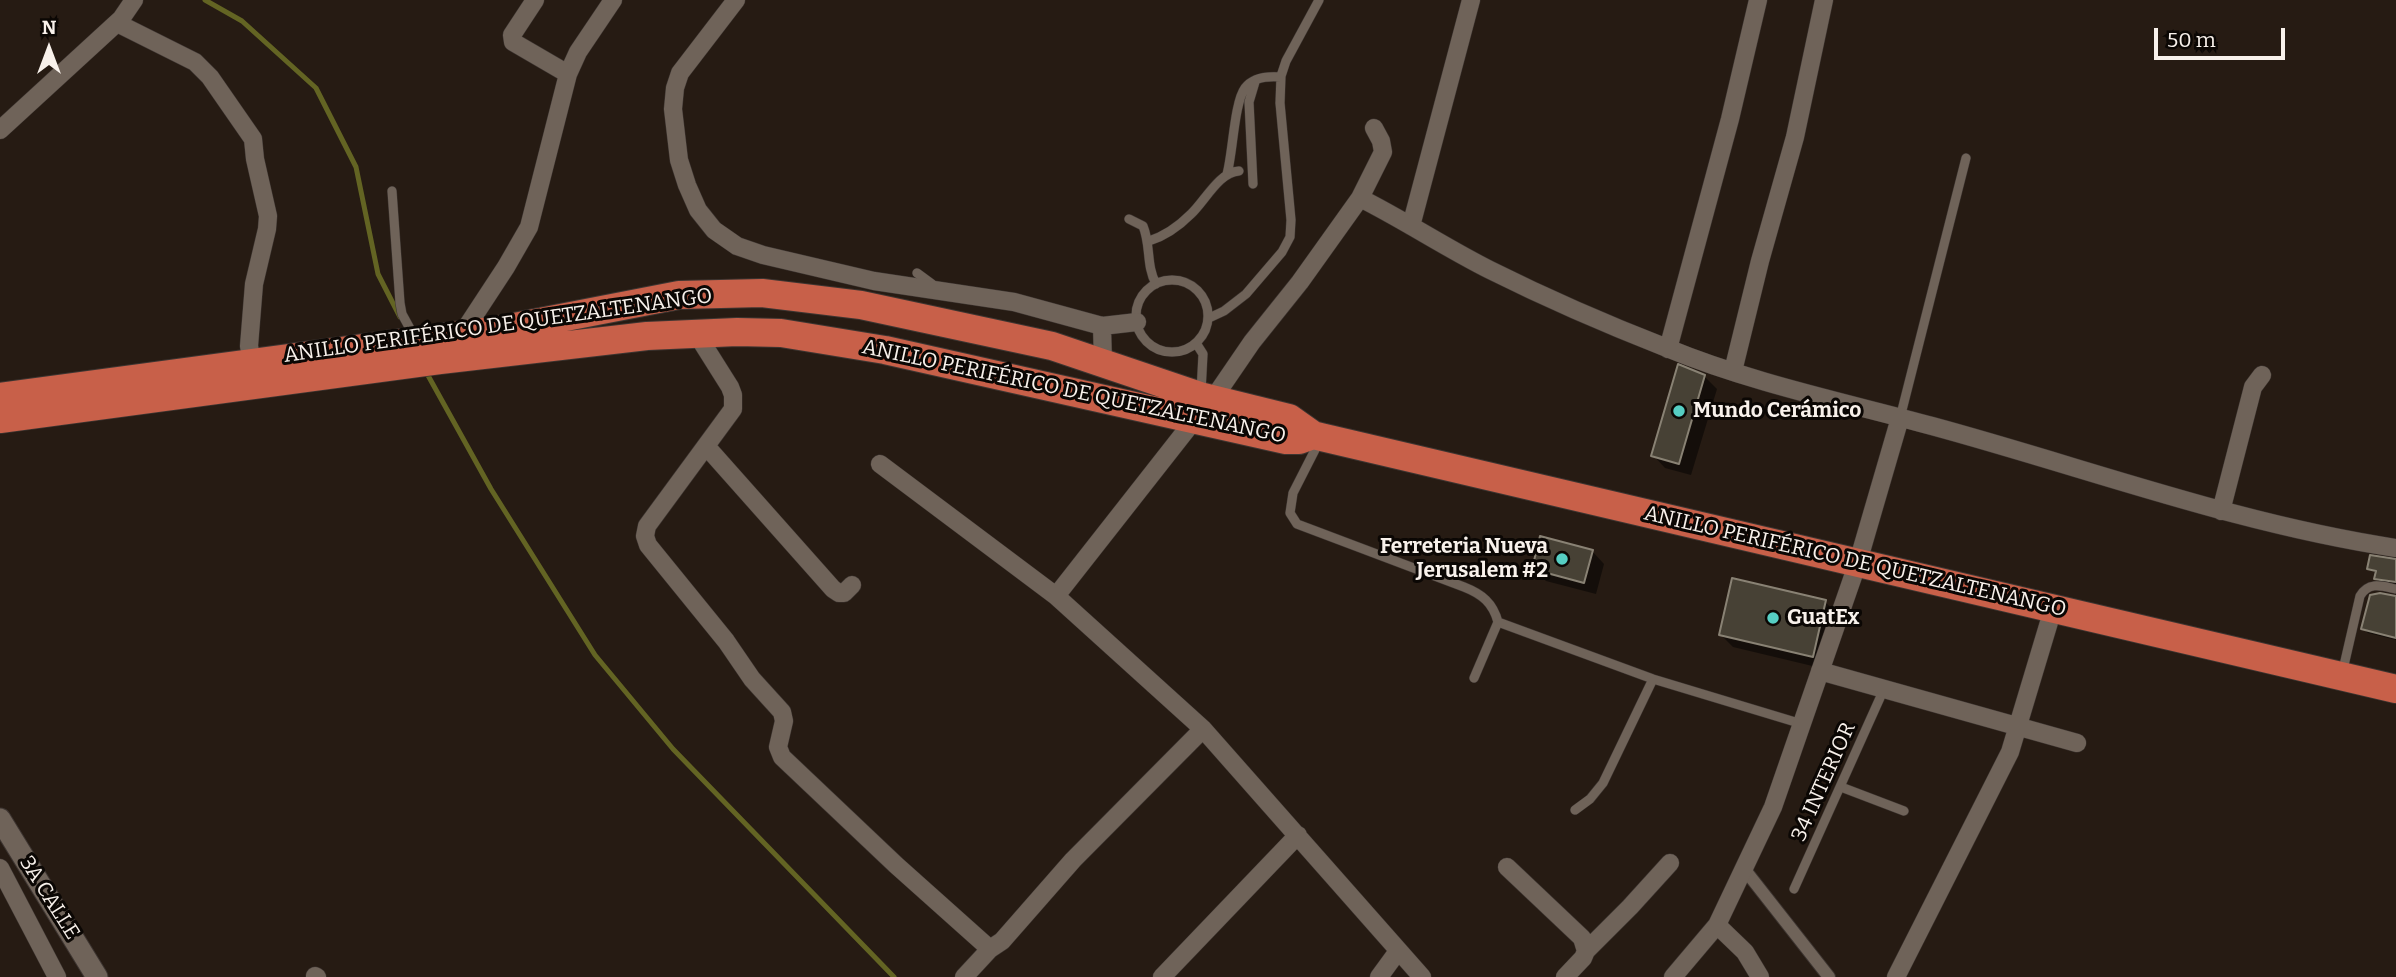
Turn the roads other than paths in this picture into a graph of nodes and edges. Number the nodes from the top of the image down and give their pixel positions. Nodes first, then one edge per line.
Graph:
1 (134, 0) edge
2 (535, 0) edge
3 (613, 0) edge
4 (736, 0) edge
5 (1319, 0) edge
6 (1471, 0) edge
7 (1758, 0) edge
8 (1824, 0) edge
9 (117, 23) junction
10 (568, 74) junction
11 (1281, 77) junction
12 (1256, 81) junction
13 (1374, 128) dead end
14 (0, 130) edge
15 (1966, 158) dead end
16 (1239, 171) dead end
17 (1227, 174) junction
18 (1253, 184) dead end
19 (393, 191) dead end
20 (1360, 198) junction
21 (1129, 219) dead end
22 (1410, 226) junction
23 (1149, 241) junction
24 (917, 273) dead end
25 (1156, 284) junction
26 (949, 292) junction
27 (1209, 318) junction
28 (1137, 322) junction
29 (1102, 326) junction
30 (696, 333) junction
31 (462, 334) junction
32 (1196, 343) junction
33 (1668, 349) junction
34 (418, 350) junction
35 (252, 362) junction
36 (1103, 363) junction
37 (1733, 372) junction
38 (2262, 375) dead end
39 (0, 397) edge
40 (1203, 405) junction
41 (1900, 418) junction
42 (0, 419) edge
43 (1317, 436) junction
44 (706, 446) junction
45 (880, 464) dead end
46 (2221, 511) junction
47 (2396, 548) edge
48 (1858, 562) junction
49 (852, 585) dead end
50 (2396, 589) edge
51 (1056, 596) junction
52 (2053, 609) junction
53 (1497, 622) junction
54 (1820, 671) junction
55 (2342, 676) junction
56 (1474, 678) dead end
57 (1653, 679) junction
58 (1884, 689) junction
59 (2396, 689) edge
60 (1802, 724) junction
61 (2019, 727) junction
62 (1203, 729) junction
63 (2077, 743) dead end
64 (1841, 788) junction
65 (1575, 810) dead end
66 (1904, 811) dead end
67 (0, 820) edge
68 (1298, 835) junction
69 (1670, 863) dead end
70 (1507, 867) dead end
71 (0, 868) edge
72 (1745, 870) junction
73 (1794, 889) dead end
74 (1717, 925) junction
75 (990, 949) junction
76 (1398, 951) junction
77 (1586, 951) junction
78 (57, 977) edge
79 (97, 977) edge
80 (964, 977) edge
81 (1162, 977) edge
82 (1379, 977) edge
83 (1422, 977) edge
84 (1565, 977) edge
85 (1673, 977) edge
86 (1760, 977) edge
87 (1829, 977) edge
88 (1896, 977) edge

1 - 9 street
2 - 10 street
3 - 10 street
4 - 26 street
5 - 11 lane
6 - 22 street
7 - 33 street
8 - 37 street
9 - 14 street
9 - 35 street
10 - 31 street
11 - 12 lane
11 - 27 lane
12 - 17 lane
12 - 18 lane
13 - 20 street
15 - 41 lane
16 - 17 lane
17 - 23 lane
19 - 34 lane
20 - 22 street
20 - 40 street
21 - 23 lane
22 - 33 street
23 - 25 lane
24 - 26 lane
25 - 27 lane
25 - 28 lane
26 - 29 street
27 - 32 lane
28 - 29 street
28 - 32 lane
29 - 36 street
30 - 34 highway, ANILLO PERIFÉRICO DE QUETZALTENANGO
30 - 40 highway, ANILLO PERIFÉRICO DE QUETZALTENANGO
30 - 44 street
31 - 34 highway, ANILLO PERIFÉRICO DE QUETZALTENANGO
31 - 36 highway, ANILLO PERIFÉRICO DE QUETZALTENANGO
32 - 40 lane
33 - 37 street
34 - 35 highway, ANILLO PERIFÉRICO DE QUETZALTENANGO
34 - 42 highway, ANILLO PERIFÉRICO DE QUETZALTENANGO
35 - 39 highway, ANILLO PERIFÉRICO DE QUETZALTENANGO
36 - 40 highway, ANILLO PERIFÉRICO DE QUETZALTENANGO
37 - 41 street
38 - 46 street
40 - 43 highway, ANILLO PERIFÉRICO DE QUETZALTENANGO
40 - 51 street
41 - 46 street
41 - 48 street
43 - 48 highway, ANILLO PERIFÉRICO DE QUETZALTENANGO
43 - 53 lane
44 - 49 street
44 - 75 street
45 - 51 street
46 - 47 street
48 - 52 highway, ANILLO PERIFÉRICO DE QUETZALTENANGO
48 - 54 street
50 - 55 lane
51 - 62 street
52 - 55 highway, ANILLO PERIFÉRICO DE QUETZALTENANGO
52 - 61 street
53 - 56 lane
53 - 57 lane
54 - 58 street
54 - 60 street
55 - 59 highway, ANILLO PERIFÉRICO DE QUETZALTENANGO
57 - 60 lane
57 - 65 lane
58 - 61 street
58 - 64 lane, 34 INTERIOR
60 - 72 street
61 - 63 street
61 - 88 street
62 - 68 street
62 - 75 street
64 - 66 lane
64 - 73 lane, 34 INTERIOR
67 - 79 street, 3A CALLE
68 - 76 street
68 - 81 street
69 - 77 street
70 - 77 street
71 - 78 street, 3A CALLE
72 - 74 street
72 - 87 street
74 - 85 street
74 - 86 street
75 - 80 street
76 - 82 street
76 - 83 street
77 - 84 street

